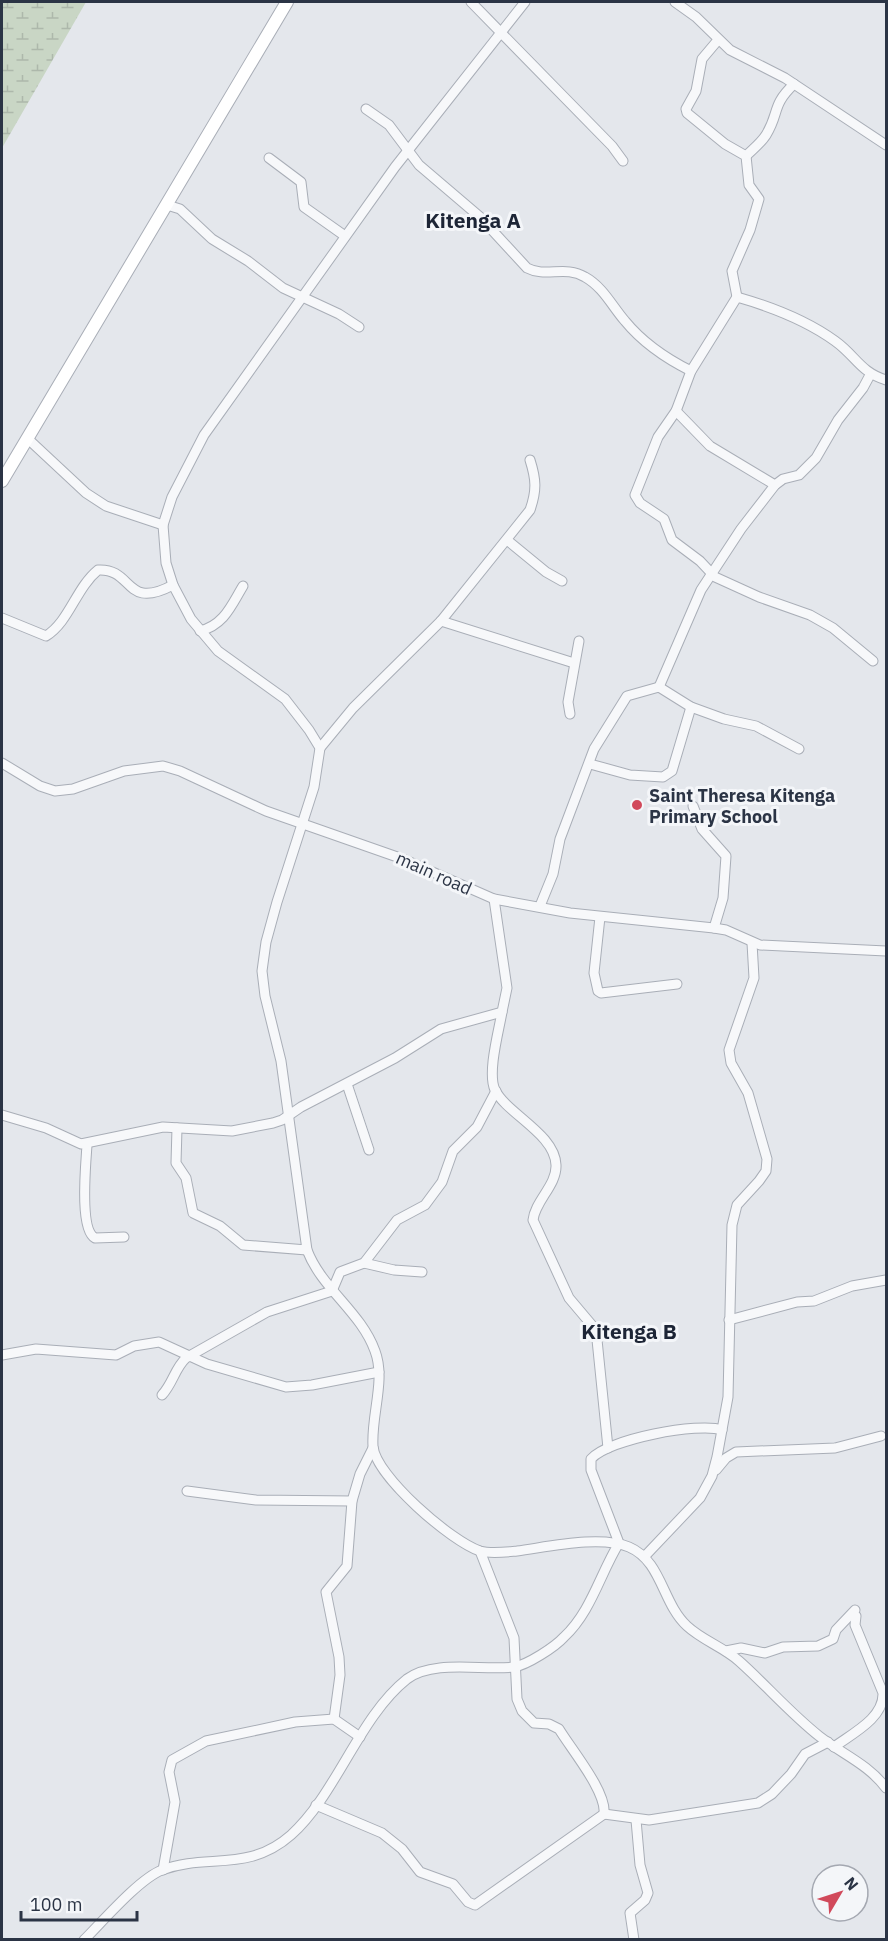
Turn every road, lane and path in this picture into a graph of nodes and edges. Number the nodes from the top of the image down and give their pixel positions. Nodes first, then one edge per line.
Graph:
1 (287, 2) edge
2 (471, 2) edge
3 (525, 2) edge
4 (675, 2) edge
5 (501, 32) junction
6 (718, 40) junction
7 (794, 84) junction
8 (366, 109) dead end
9 (886, 145) edge
10 (407, 151) junction
11 (746, 156) junction
12 (269, 158) dead end
13 (623, 162) dead end
14 (167, 205) junction
15 (345, 236) junction
16 (737, 297) junction
17 (303, 298) junction
18 (359, 327) dead end
19 (691, 370) junction
20 (870, 375) junction
21 (886, 380) edge
22 (676, 411) junction
23 (27, 438) junction
24 (530, 460) dead end
25 (2, 481) edge
26 (775, 485) junction
27 (163, 525) junction
28 (507, 540) junction
29 (712, 573) junction
30 (562, 581) dead end
31 (173, 585) junction
32 (243, 586) dead end
33 (2, 618) edge
34 (441, 621) junction
35 (200, 631) junction
36 (579, 641) dead end
37 (873, 661) dead end
38 (574, 663) junction
39 (659, 687) junction
40 (692, 706) junction
41 (570, 714) dead end
42 (320, 748) junction
43 (799, 749) dead end
44 (2, 764) edge
45 (590, 764) junction
46 (693, 806) dead end
47 (302, 824) junction
48 (494, 899) junction
49 (540, 906) junction
50 (600, 917) junction
51 (714, 928) junction
52 (752, 943) junction
53 (886, 951) edge
54 (677, 984) dead end
55 (502, 1012) junction
56 (347, 1084) junction
57 (496, 1091) junction
58 (2, 1114) edge
59 (289, 1116) junction
60 (177, 1128) junction
61 (87, 1144) junction
62 (369, 1150) dead end
63 (124, 1237) dead end
64 (307, 1250) junction
65 (364, 1263) junction
66 (422, 1272) dead end
67 (886, 1280) edge
68 (332, 1291) junction
69 (729, 1320) junction
70 (2, 1355) edge
71 (190, 1355) junction
72 (379, 1372) junction
73 (162, 1395) dead end
74 (722, 1430) junction
75 (881, 1436) dead end
76 (373, 1448) junction
77 (608, 1448) junction
78 (712, 1476) junction
79 (187, 1491) dead end
80 (352, 1501) junction
81 (619, 1544) junction
82 (480, 1551) junction
83 (645, 1556) junction
84 (726, 1651) junction
85 (515, 1667) junction
86 (883, 1709) edge
87 (333, 1719) junction
88 (360, 1737) junction
89 (831, 1744) junction
90 (886, 1788) edge
91 (316, 1805) junction
92 (604, 1814) junction
93 (636, 1820) junction
94 (163, 1870) junction
95 (84, 1940) edge
96 (634, 1940) edge

1 - 14 main road
2 - 5 street
3 - 5 street
4 - 6 street
5 - 10 street
5 - 13 street
6 - 7 street
6 - 11 street
7 - 9 street
7 - 11 street
8 - 10 street
10 - 15 street
10 - 19 street
11 - 16 street
12 - 15 street
14 - 17 street
14 - 23 main road
15 - 17 street
16 - 19 street
16 - 20 street
17 - 18 street
17 - 27 street
19 - 22 street
20 - 21 street
20 - 26 street
22 - 26 street
22 - 29 street
23 - 25 main road
23 - 27 street
24 - 28 street
26 - 29 street
27 - 31 street
28 - 30 street
28 - 34 street
29 - 37 street
29 - 39 street
31 - 33 street
31 - 35 street
32 - 35 street
34 - 38 street
34 - 42 street
35 - 42 street
36 - 38 street
38 - 41 street
39 - 40 street
39 - 45 street
40 - 43 street
40 - 45 street
42 - 47 street
44 - 47 street, main road
45 - 49 street
46 - 51 street
47 - 48 street, main road
47 - 59 street
48 - 49 street, main road
48 - 55 street
49 - 50 street, main road
50 - 51 street, main road
50 - 54 street
51 - 52 street, main road
52 - 53 street, main road
52 - 69 street
55 - 56 street
55 - 57 street
56 - 59 street
56 - 62 street
57 - 65 street
57 - 77 street
58 - 61 street
59 - 60 street
59 - 64 street
60 - 61 street
60 - 64 street
61 - 63 street
64 - 68 street
65 - 66 street
65 - 68 street
67 - 69 street
68 - 71 street
68 - 72 street
69 - 74 street
70 - 71 street
71 - 72 street
71 - 73 street
72 - 76 street
74 - 77 street
74 - 78 street
75 - 78 street
76 - 80 street
76 - 82 street
77 - 81 street
78 - 83 street
79 - 80 street
80 - 87 street
81 - 82 street
81 - 83 street
81 - 85 street
82 - 85 street
83 - 84 street
84 - 86 street
84 - 89 street
85 - 88 street
85 - 92 street
86 - 89 street
87 - 88 street
87 - 94 street
88 - 91 street
89 - 90 street
89 - 93 street
91 - 92 street
91 - 94 street
92 - 93 street
93 - 96 street
94 - 95 street

